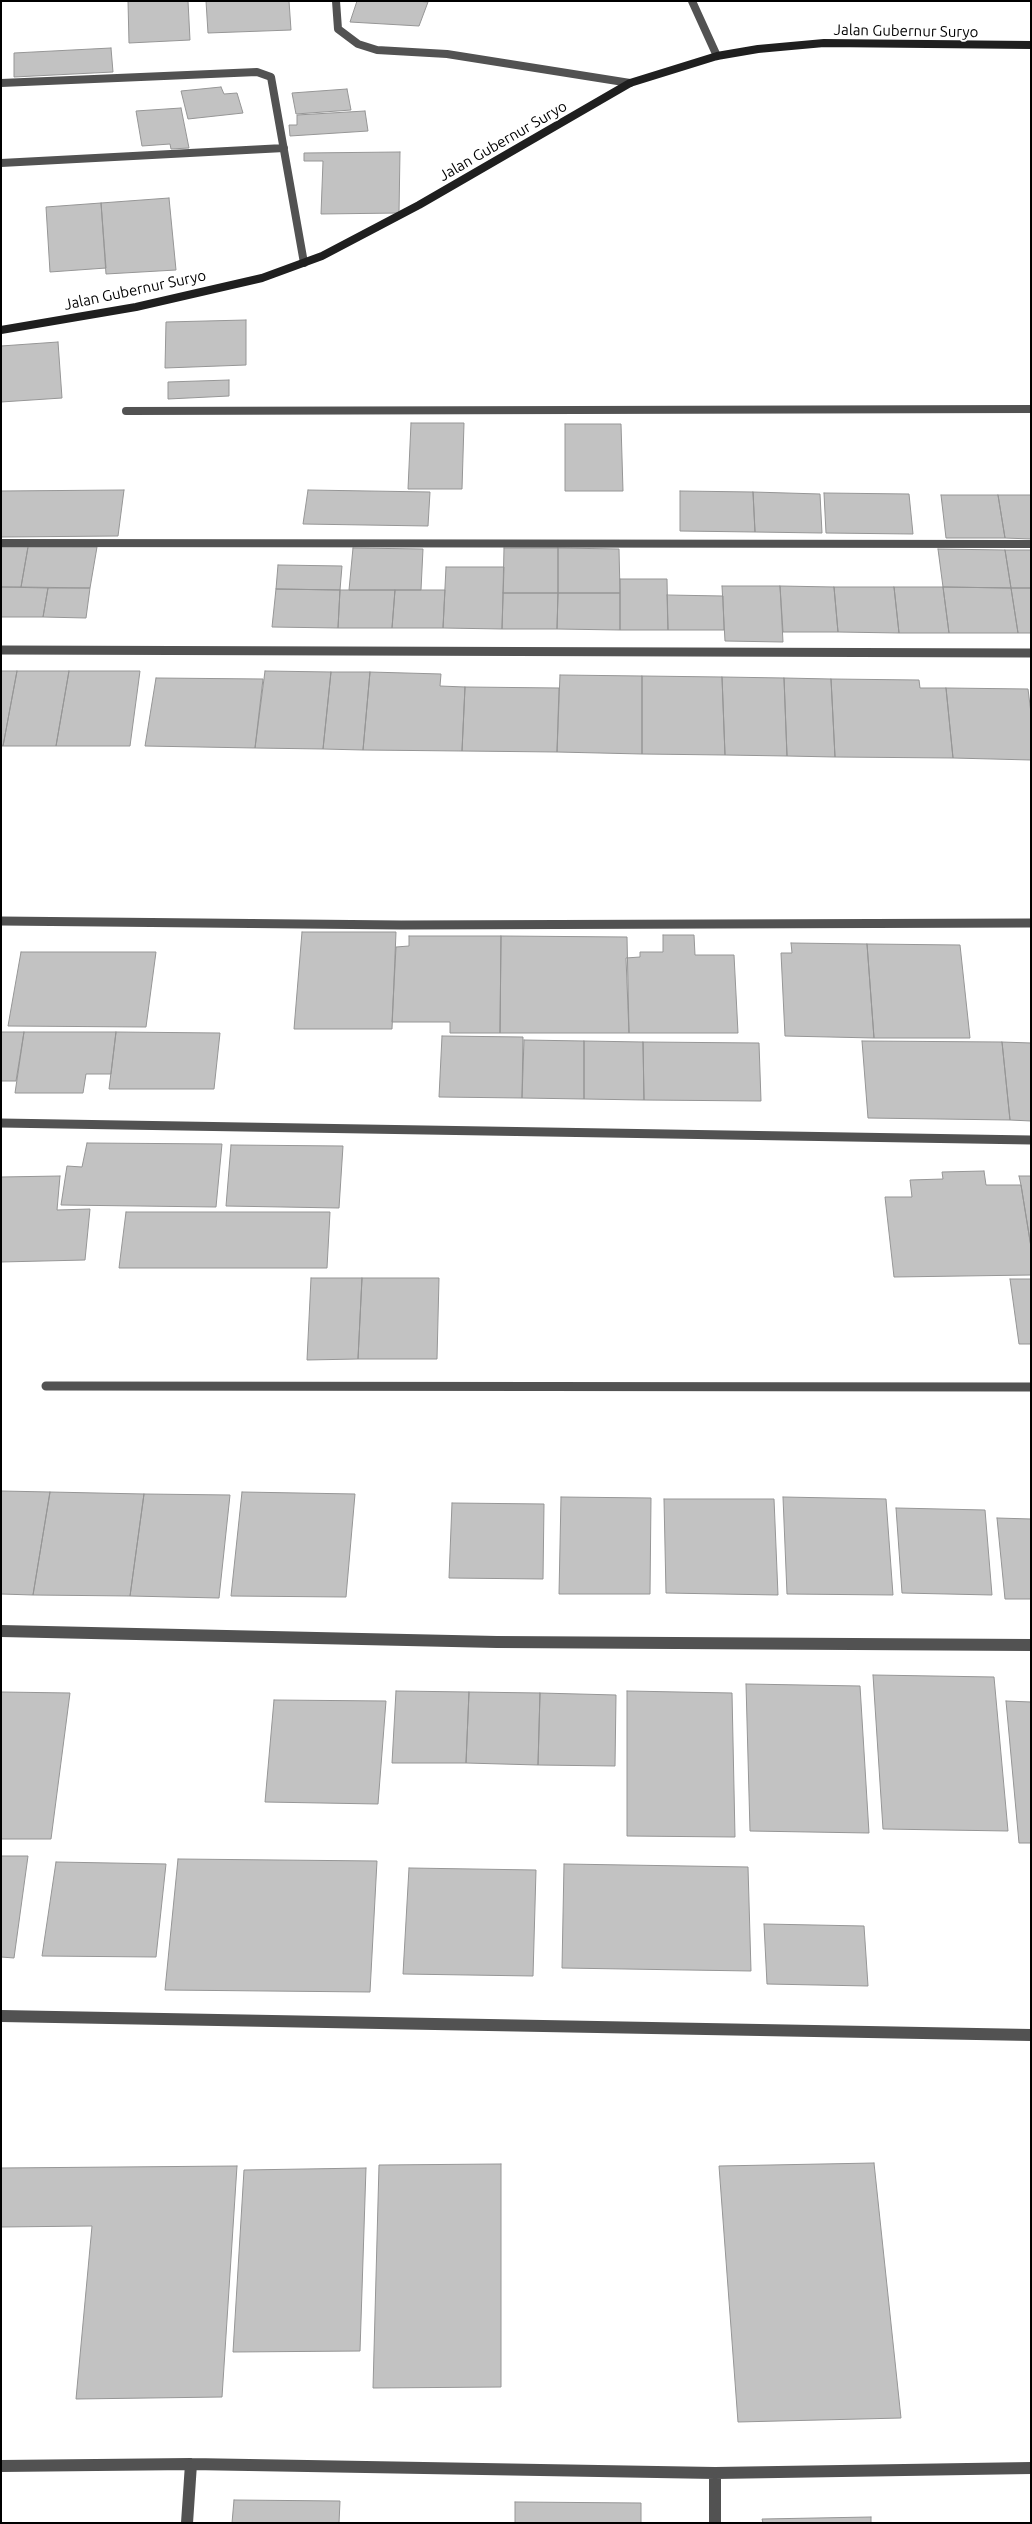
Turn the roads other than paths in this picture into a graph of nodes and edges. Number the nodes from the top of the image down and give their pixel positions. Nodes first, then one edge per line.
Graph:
1 (336, 1) edge
2 (692, 1) edge
3 (1031, 45) edge
4 (717, 56) junction
5 (1, 83) edge
6 (630, 83) junction
7 (284, 148) junction
8 (1, 163) edge
9 (304, 263) junction
10 (1, 330) edge
11 (1031, 409) edge
12 (126, 412) dead end
13 (1, 543) edge
14 (1031, 544) edge
15 (1, 650) edge
16 (1031, 654) edge
17 (1, 921) edge
18 (1031, 923) edge
19 (1, 1123) edge
20 (1031, 1140) edge
21 (46, 1386) dead end
22 (1031, 1386) edge
23 (1, 1631) edge
24 (1031, 1645) edge
25 (1, 2016) edge
26 (1031, 2036) edge
27 (191, 2464) junction
28 (1, 2466) edge
29 (1031, 2468) edge
30 (715, 2473) junction
31 (187, 2523) edge
32 (715, 2523) edge

1 - 6 street
2 - 4 street
3 - 4 main road, Jalan Gubernur Suryo
4 - 6 main road, Jalan Gubernur Suryo
5 - 7 street
6 - 9 main road, Jalan Gubernur Suryo
7 - 8 street
7 - 9 street
9 - 10 main road, Jalan Gubernur Suryo
11 - 12 street
13 - 14 street
15 - 16 street
17 - 18 street
19 - 20 street
21 - 22 street
23 - 24 street
25 - 26 street
27 - 28 street
27 - 30 street
27 - 31 street
29 - 30 street
30 - 32 street

